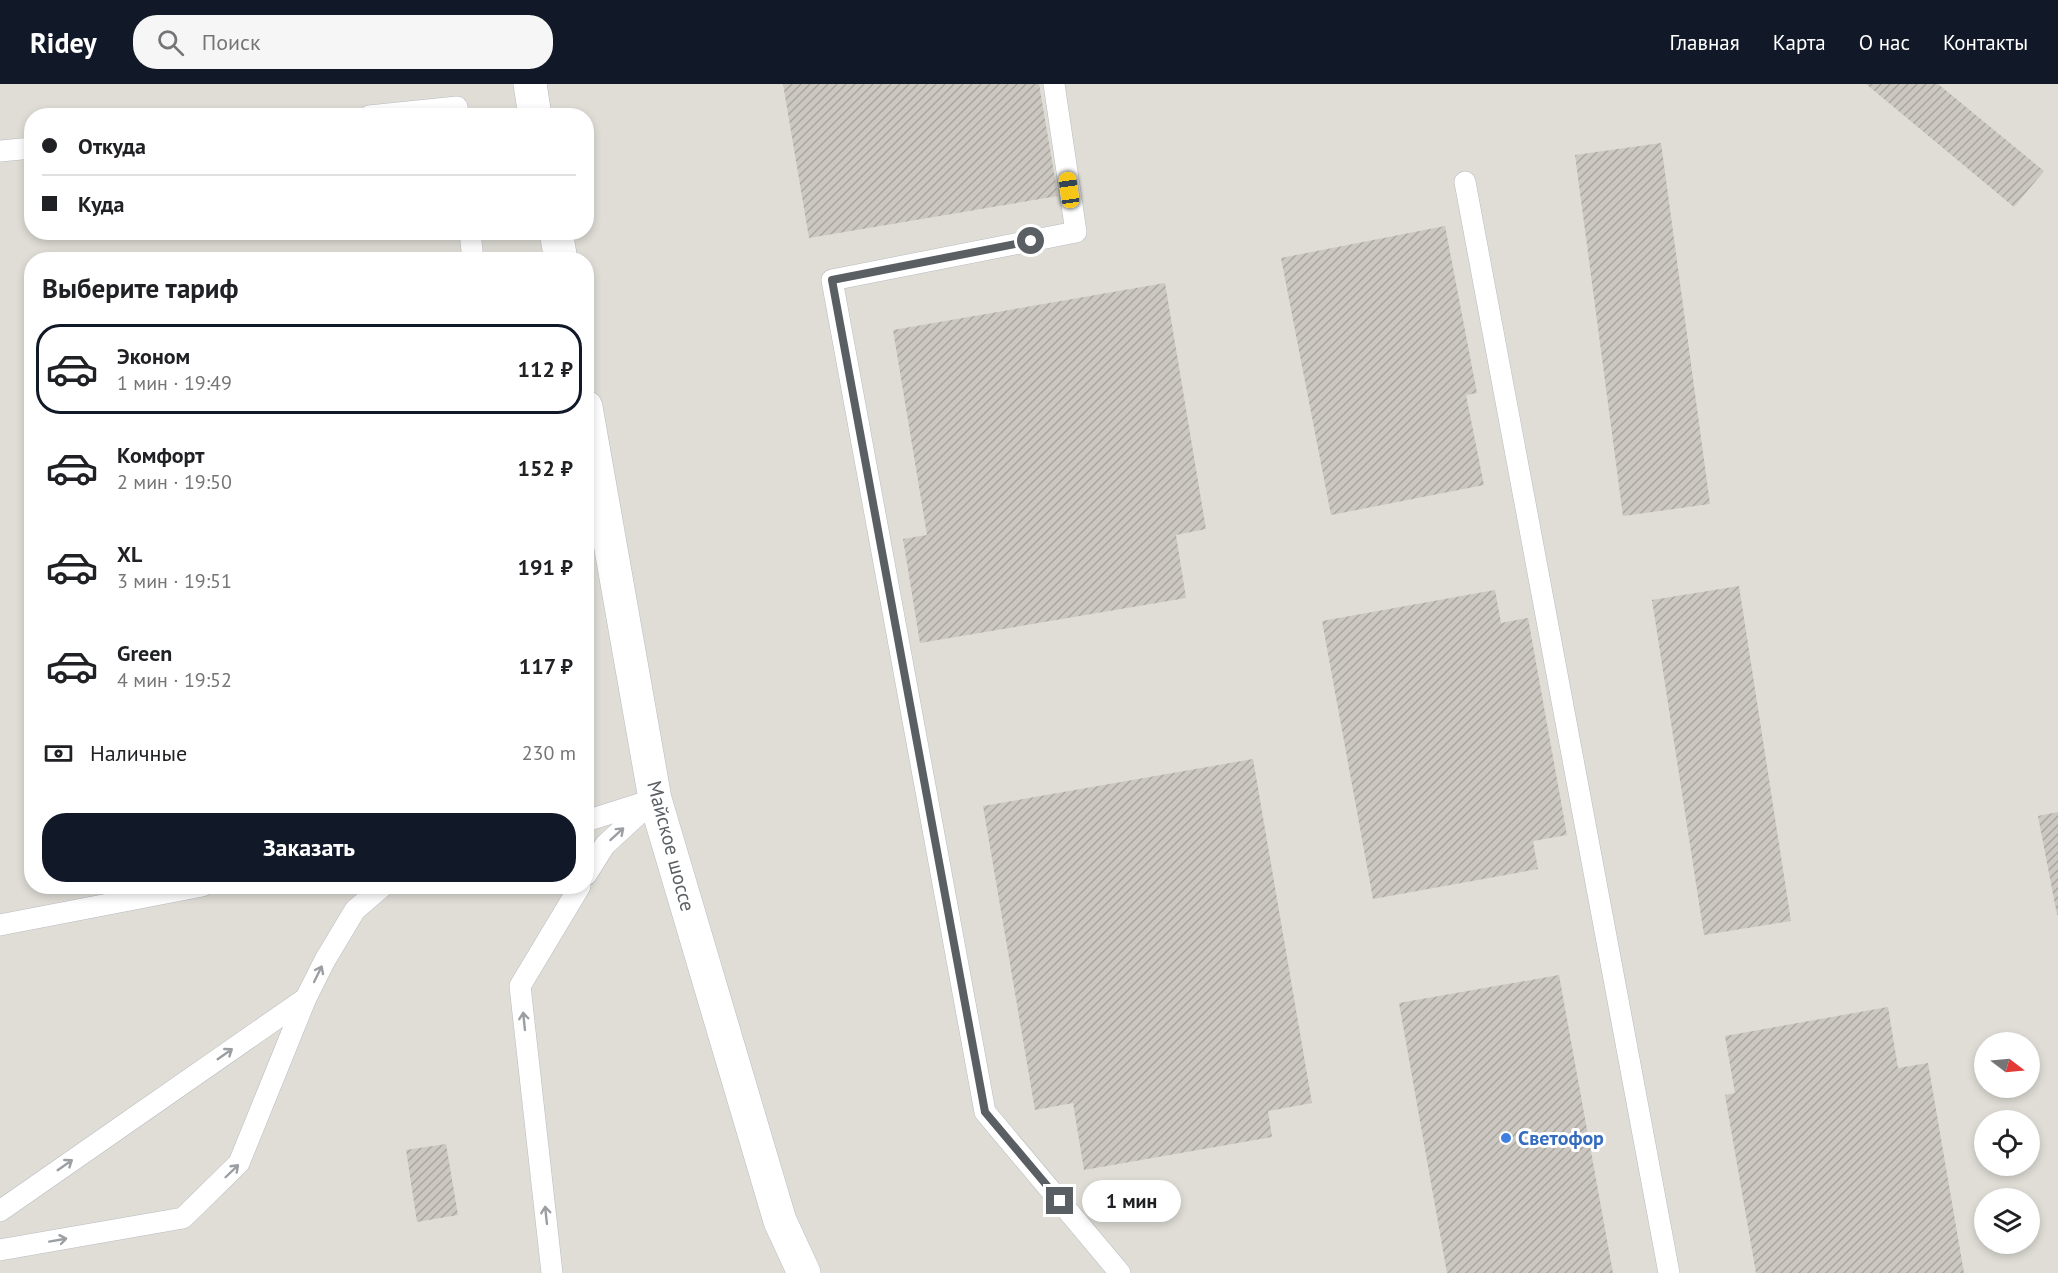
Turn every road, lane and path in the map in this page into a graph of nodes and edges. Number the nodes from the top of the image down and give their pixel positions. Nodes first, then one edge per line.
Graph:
1 (530, 84) edge
2 (1054, 84) edge
3 (534, 108) edge
4 (24, 149) edge
5 (0, 152) edge
6 (1465, 182) dead end
7 (594, 453) edge
8 (655, 800) junction
9 (594, 819) edge
10 (594, 862) edge
11 (161, 894) edge
12 (374, 894) edge
13 (575, 894) edge
14 (0, 925) edge
15 (306, 998) junction
16 (0, 1211) edge
17 (0, 1250) edge
18 (552, 1273) edge
19 (804, 1273) edge
20 (1120, 1273) edge
21 (1669, 1273) edge

1 - 3 street
2 - 20 lane
4 - 5 lane
6 - 21 lane
7 - 8 street, Майское шоссе
8 - 9 lane
10 -> 8 lane
8 - 19 street, Майское шоссе
11 - 14 lane
15 -> 12 lane
18 -> 13 lane
16 -> 15 lane
17 -> 15 lane

